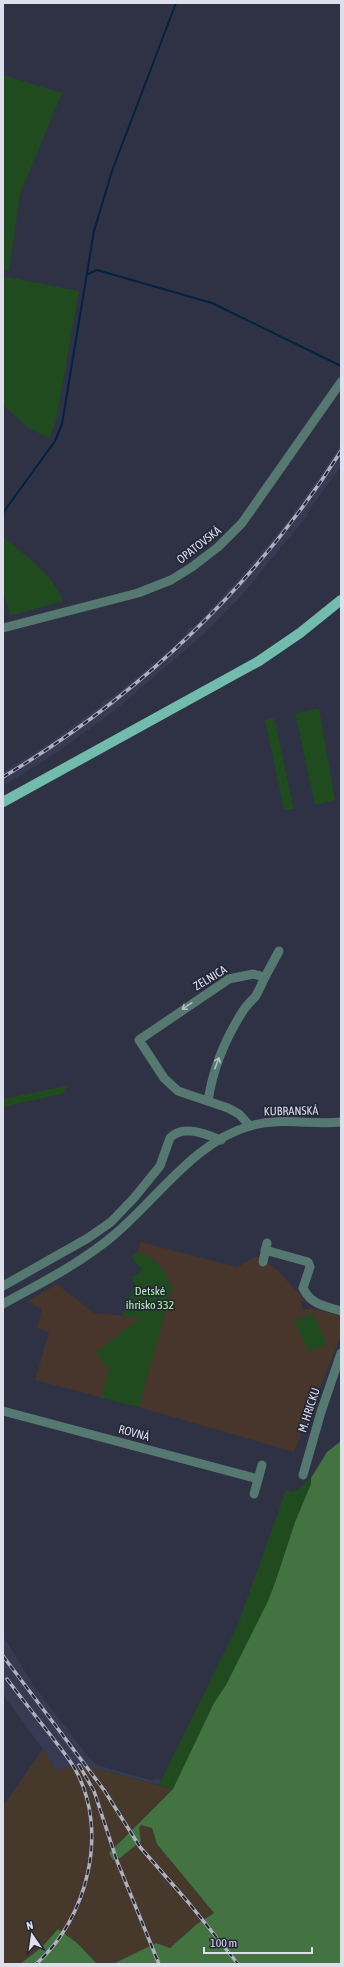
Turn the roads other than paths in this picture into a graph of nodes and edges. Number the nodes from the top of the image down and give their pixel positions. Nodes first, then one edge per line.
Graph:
1 (341, 382) edge
2 (341, 600) edge
3 (3, 628) edge
4 (3, 802) edge
5 (279, 951) dead end
6 (265, 977) junction
7 (208, 1101) junction
8 (341, 1122) edge
9 (250, 1126) junction
10 (220, 1140) junction
11 (160, 1166) junction
12 (173, 1177) junction
13 (134, 1198) junction
14 (143, 1207) junction
15 (88, 1238) junction
16 (95, 1249) junction
17 (263, 1262) dead end
18 (28, 1272) junction
19 (3, 1286) edge
20 (37, 1286) junction
21 (3, 1304) edge
22 (341, 1311) edge
23 (341, 1354) edge
24 (3, 1411) edge
25 (262, 1465) dead end
26 (303, 1475) dead end
27 (258, 1479) junction
28 (254, 1494) dead end

1 - 3 street, OPATOVSKÁ
2 - 4 main road
5 - 6 street
7 -> 6 street
6 -> 7 street, ZELNICA
7 - 9 street, ZELNICA
8 - 9 street, KUBRANSKÁ
9 - 10 street, KUBRANSKÁ
10 - 11 street
10 - 12 street, KUBRANSKÁ
11 - 12 street
11 - 13 street
12 - 14 street, KUBRANSKÁ
13 - 14 street
13 - 15 street
14 - 16 street, KUBRANSKÁ
15 - 16 street
15 - 18 street
16 - 20 street, KUBRANSKÁ
17 - 22 street
18 - 19 street
18 - 20 street
20 - 21 street, KUBRANSKÁ
23 - 26 street, M. HRICKU
24 - 27 street, ROVNÁ
25 - 27 street
27 - 28 street

